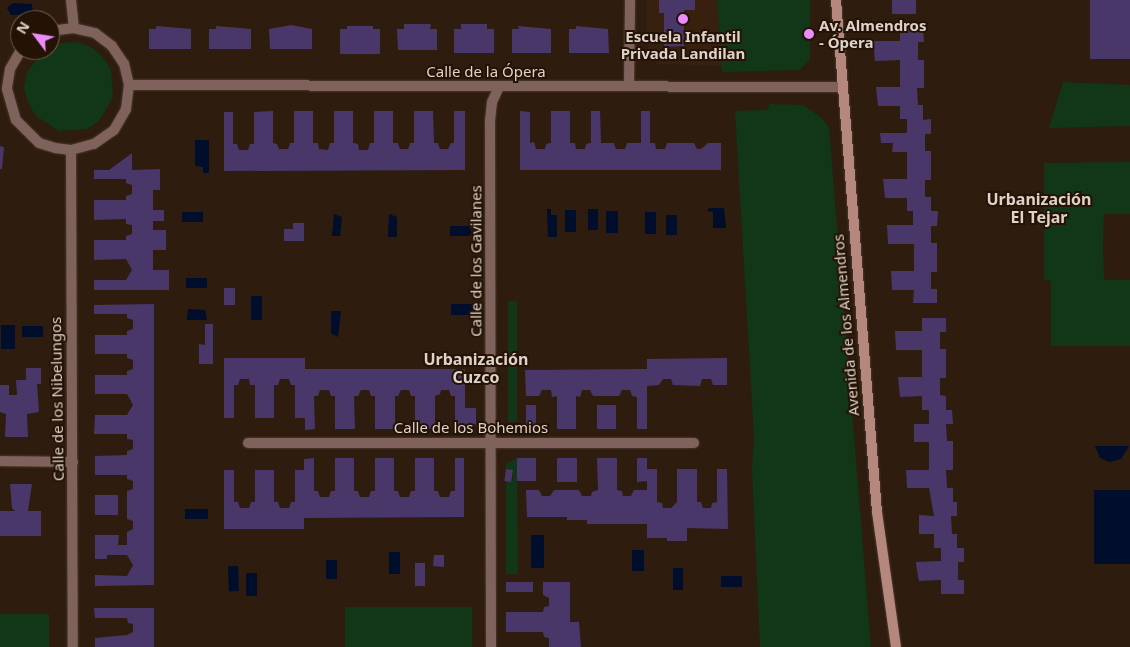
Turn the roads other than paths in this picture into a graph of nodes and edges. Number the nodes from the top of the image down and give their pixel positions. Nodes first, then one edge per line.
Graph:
1 (70, 0) edge
2 (630, 0) edge
3 (836, 0) edge
4 (74, 28) junction
5 (60, 30) edge
6 (15, 60) edge
7 (129, 85) junction
8 (629, 85) junction
9 (842, 87) junction
10 (499, 88) junction
11 (4, 89) edge
12 (71, 150) junction
13 (248, 443) dead end
14 (492, 443) junction
15 (694, 443) dead end
16 (0, 461) edge
17 (72, 462) junction
18 (73, 647) edge
19 (491, 647) edge
20 (896, 647) edge

1 - 4 street
2 - 8 street
3 - 9 street, Avenida de los Almendros
4 - 5 street
4 - 7 street
6 - 11 street
7 - 10 street, Calle de la Ópera
7 - 12 street
8 - 9 street, Calle de la Ópera
8 - 10 street, Calle de la Ópera
9 - 20 street, Avenida de los Almendros
10 - 14 street, Calle de los Gavilanes
11 - 12 street
12 - 17 street, Calle de los Nibelungos
13 - 14 street, Calle de los Bohemios
14 - 15 street, Calle de los Bohemios
14 - 19 street, Calle de los Gavilanes
16 - 17 street
17 - 18 street, Calle de los Nibelungos

